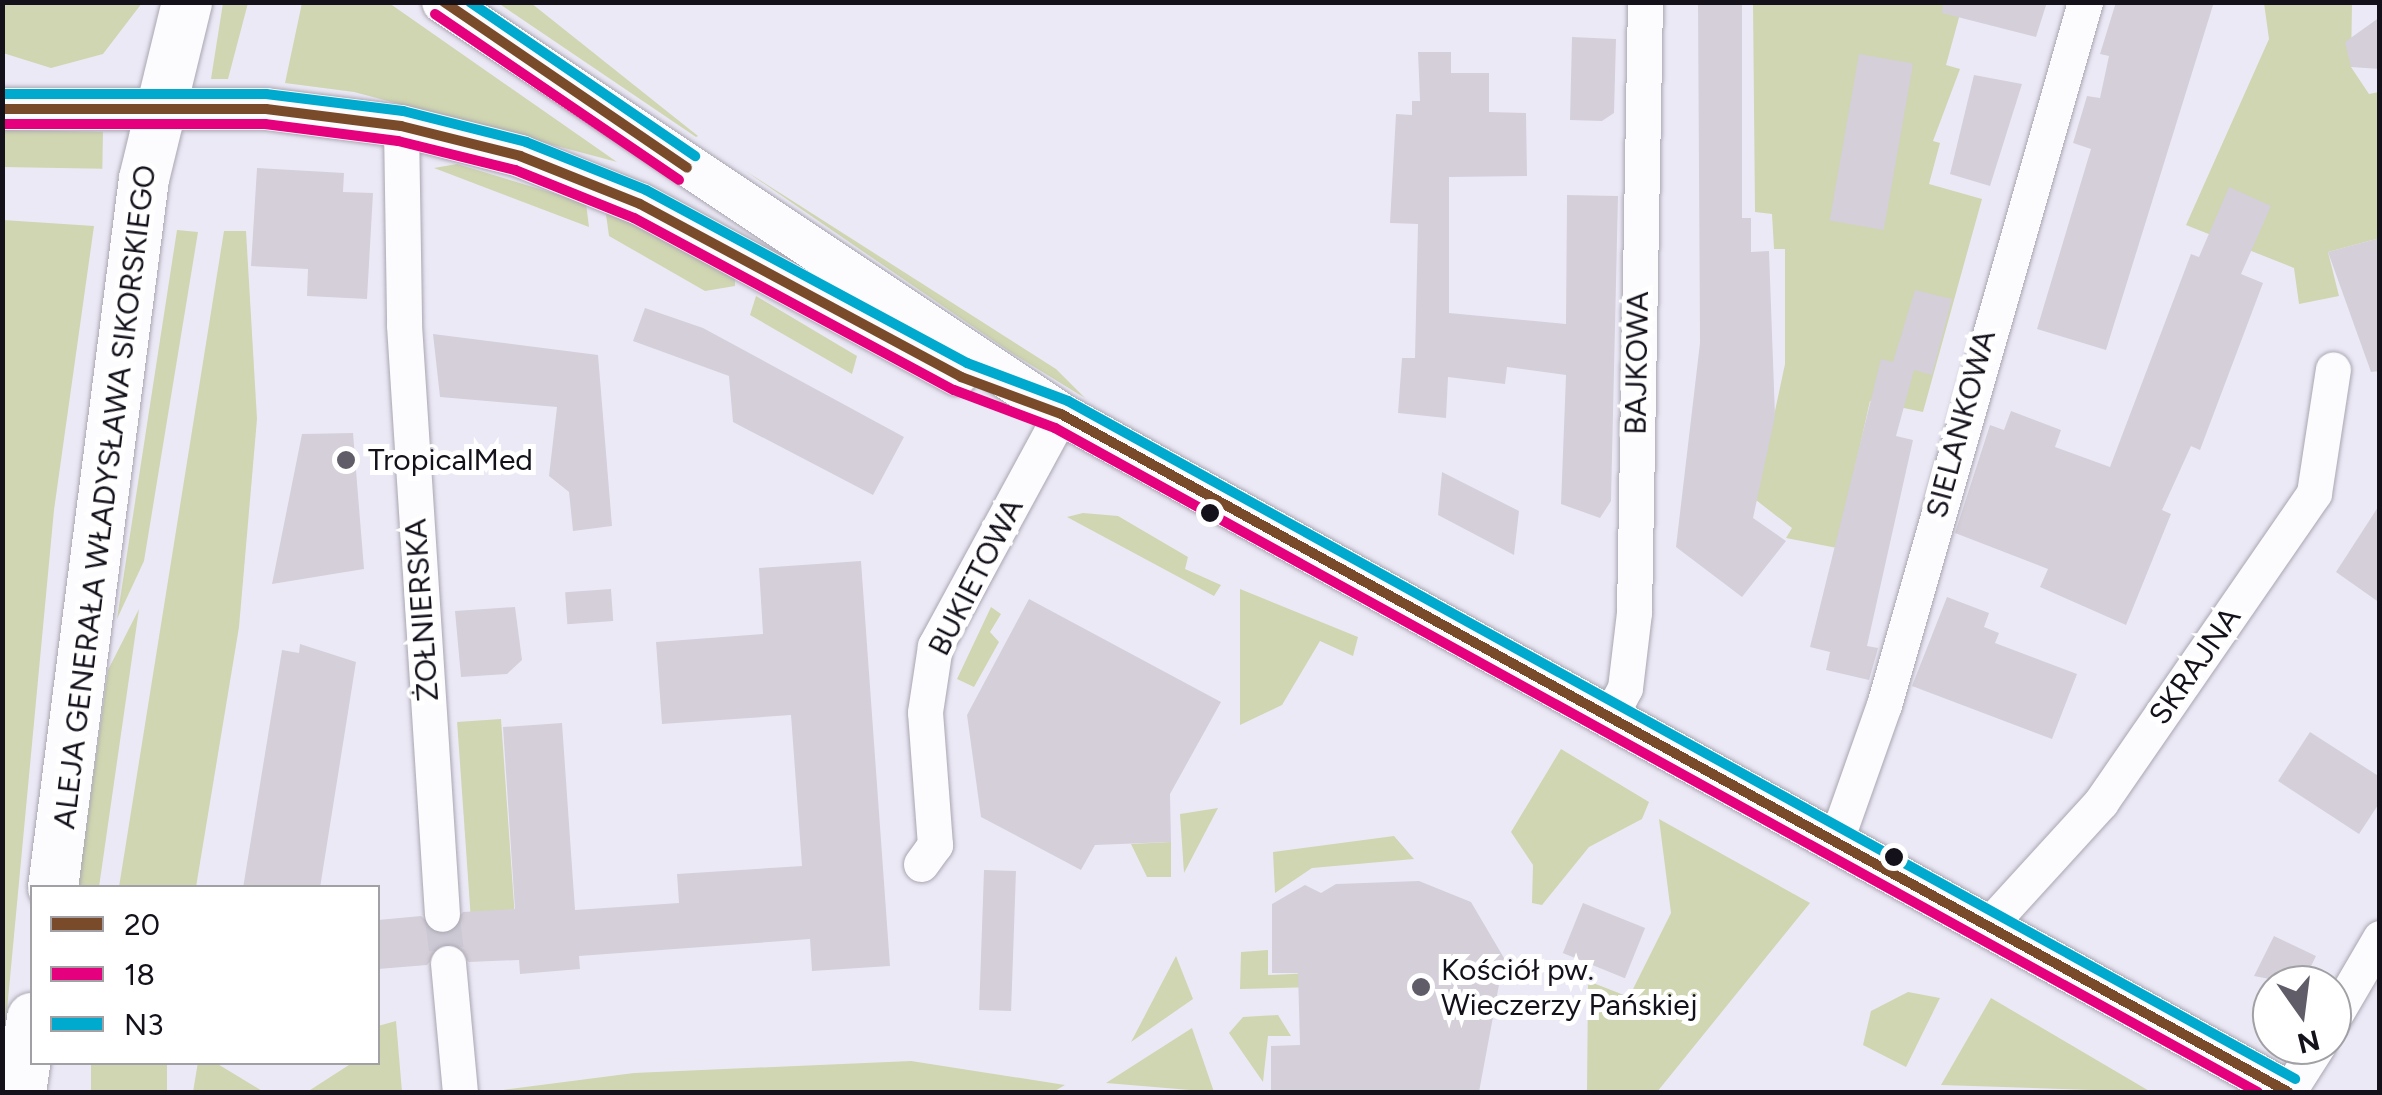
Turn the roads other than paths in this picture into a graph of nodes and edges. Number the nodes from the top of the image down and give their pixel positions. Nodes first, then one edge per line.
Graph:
1 (187, 2) edge
2 (444, 2) edge
3 (1646, 2) edge
4 (2084, 2) edge
5 (2, 108) edge
6 (159, 108) junction
7 (401, 126) junction
8 (2333, 369) dead end
9 (1061, 414) junction
10 (1610, 718) junction
11 (1835, 844) junction
12 (921, 864) dead end
13 (53, 885) edge
14 (442, 914) tunnel mouth
15 (1987, 927) junction
16 (2380, 938) edge
17 (448, 963) tunnel mouth
18 (2352, 986) edge
19 (30, 1031) edge
20 (2305, 1065) edge
21 (21, 1092) edge
22 (460, 1092) edge
23 (2288, 1092) edge

1 - 6 main road, ALEJA GENERAŁA WŁADYSŁAWA SIKORSKIEGO
2 - 9 street
3 - 10 street, BAJKOWA
4 - 11 street, SIELANKOWA
5 - 6 street
6 - 7 street
6 - 13 main road, ALEJA GENERAŁA WŁADYSŁAWA SIKORSKIEGO
7 - 9 street
7 - 14 street, ŻOŁNIERSKA
8 - 15 street, SKRAJNA
9 - 10 street
9 - 12 street, BUKIETOWA
10 - 11 street
11 - 15 street
15 - 23 street
16 - 18 street
17 - 22 street
19 - 21 main road
20 - 23 street

